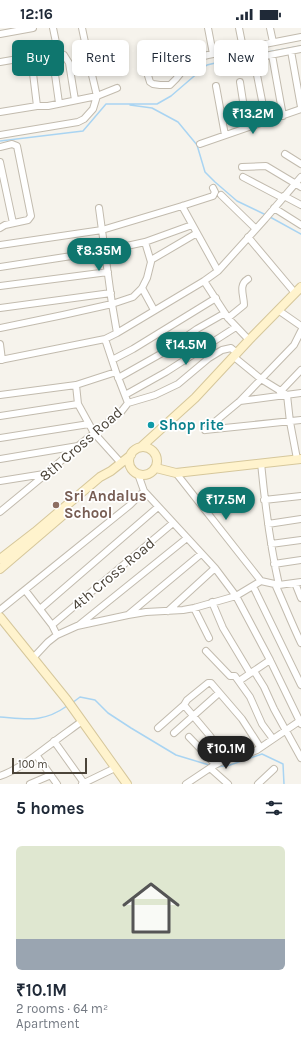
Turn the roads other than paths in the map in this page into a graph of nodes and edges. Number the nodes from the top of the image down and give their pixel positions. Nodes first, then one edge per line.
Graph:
1 (33, 28) edge
2 (53, 28) edge
3 (82, 28) edge
4 (208, 28) edge
5 (239, 28) edge
6 (270, 28) edge
7 (0, 34) edge
8 (301, 37) edge
9 (54, 40) edge
10 (241, 40) edge
11 (273, 42) junction
12 (268, 43) edge
13 (301, 49) edge
14 (291, 51) junction
15 (213, 54) joint
16 (64, 55) edge
17 (272, 55) junction
18 (206, 56) edge
19 (268, 56) edge
20 (12, 60) edge
21 (0, 62) edge
22 (33, 76) edge
23 (57, 76) edge
24 (148, 76) edge
25 (178, 76) edge
26 (257, 76) edge
27 (240, 82) dead end
28 (216, 86) dead end
29 (117, 88) dead end
30 (97, 96) junction
31 (75, 100) junction
32 (59, 103) junction
33 (37, 106) junction
34 (301, 108) edge
35 (0, 112) edge
36 (283, 116) junction
37 (266, 121) junction
38 (247, 127) junction
39 (0, 135) edge
40 (225, 135) junction
41 (200, 144) dead end
42 (0, 147) edge
43 (285, 154) dead end
44 (0, 162) edge
45 (301, 164) edge
46 (242, 167) dead end
47 (243, 177) dead end
48 (301, 177) edge
49 (295, 184) junction
50 (301, 187) edge
51 (213, 188) dead end
52 (221, 195) dead end
53 (284, 197) junction
54 (182, 206) junction
55 (301, 206) edge
56 (99, 208) dead end
57 (273, 210) junction
58 (13, 223) junction
59 (301, 225) edge
60 (192, 226) junction
61 (0, 228) edge
62 (256, 229) junction
63 (102, 230) junction
64 (196, 233) junction
65 (248, 237) junction
66 (145, 242) junction
67 (0, 246) edge
68 (104, 250) junction
69 (151, 260) junction
70 (0, 267) edge
71 (108, 272) junction
72 (218, 272) junction
73 (248, 279) dead end
74 (204, 280) junction
75 (0, 286) edge
76 (142, 288) junction
77 (298, 290) edge
78 (111, 293) junction
79 (216, 298) junction
80 (112, 304) junction
81 (0, 308) edge
82 (154, 310) junction
83 (278, 310) junction
84 (227, 315) junction
85 (301, 326) edge
86 (236, 327) junction
87 (0, 328) edge
88 (301, 331) edge
89 (117, 333) junction
90 (105, 339) junction
91 (249, 340) junction
92 (0, 344) edge
93 (294, 345) junction
94 (301, 348) edge
95 (236, 355) junction
96 (1, 360) edge
97 (112, 360) junction
98 (301, 370) edge
99 (117, 375) junction
100 (261, 380) junction
101 (76, 385) junction
102 (280, 392) junction
103 (301, 393) edge
104 (125, 394) junction
105 (0, 395) edge
106 (287, 395) junction
107 (240, 401) junction
108 (128, 403) junction
109 (78, 404) junction
110 (0, 416) edge
111 (301, 420) edge
112 (290, 422) junction
113 (89, 424) junction
114 (94, 432) junction
115 (0, 438) edge
116 (78, 446) junction
117 (141, 447) junction
118 (130, 455) junction
119 (0, 459) edge
120 (299, 459) edge
121 (121, 463) junction
122 (261, 463) junction
123 (156, 468) junction
124 (111, 471) junction
125 (176, 473) junction
126 (46, 474) junction
127 (138, 474) junction
128 (0, 481) edge
129 (144, 491) junction
130 (301, 496) edge
131 (264, 500) junction
132 (158, 507) junction
133 (0, 512) edge
134 (301, 519) edge
135 (173, 523) junction
136 (268, 524) junction
137 (187, 538) junction
138 (301, 540) edge
139 (271, 544) junction
140 (201, 554) junction
141 (0, 559) edge
142 (301, 560) edge
143 (274, 564) junction
144 (215, 568) junction
145 (0, 569) edge
146 (261, 581) junction
147 (298, 582) edge
148 (277, 584) junction
149 (253, 586) junction
150 (25, 590) junction
151 (236, 596) junction
152 (301, 598) edge
153 (212, 602) junction
154 (194, 608) junction
155 (40, 609) junction
156 (0, 610) edge
157 (168, 611) junction
158 (128, 614) junction
159 (0, 616) edge
160 (52, 625) junction
161 (77, 626) junction
162 (57, 635) junction
163 (209, 638) dead end
164 (301, 644) edge
165 (206, 651) dead end
166 (33, 658) junction
167 (270, 660) junction
168 (252, 672) junction
169 (239, 681) junction
170 (301, 685) edge
171 (219, 693) junction
172 (184, 705) junction
173 (194, 716) junction
174 (82, 721) junction
175 (301, 722) edge
176 (158, 728) dead end
177 (285, 731) junction
178 (174, 733) dead end
179 (189, 737) dead end
180 (273, 739) junction
181 (54, 741) junction
182 (260, 748) junction
183 (36, 756) junction
184 (301, 758) edge
185 (226, 759) junction
186 (212, 766) junction
187 (115, 768) junction
188 (274, 769) dead end
189 (51, 775) junction
190 (0, 776) edge
191 (194, 778) junction
192 (83, 783) edge
193 (30, 784) edge
194 (57, 784) edge
195 (127, 784) edge
196 (186, 784) edge
197 (198, 784) edge
198 (228, 784) edge
199 (258, 784) edge

1 - 7 street
2 - 9 street
3 - 30 street
4 - 15 street
5 - 10 street
6 - 11 street
8 - 11 street
11 - 12 street
13 - 14 street
14 - 17 street
14 - 34 street
15 - 18 street
16 - 31 street
17 - 19 street
17 - 36 street
20 - 21 street
22 - 33 street
23 - 32 street
24 - 25 street
26 - 37 street
27 - 38 street
28 - 40 street
29 - 30 street
30 - 31 street
30 - 39 street
31 - 32 street
32 - 33 street
33 - 35 street
34 - 36 street
36 - 37 street
37 - 38 street
38 - 40 street
40 - 41 street
42 - 58 street
43 - 45 street
44 - 58 street
46 - 49 street
47 - 53 street
48 - 49 street
49 - 50 street
49 - 53 street
51 - 54 street
52 - 62 street
53 - 55 street
53 - 57 street
54 - 60 street
54 - 63 street
56 - 63 street
57 - 59 street
57 - 62 street
58 - 61 street
60 - 64 street
60 - 66 street
62 - 65 street
63 - 67 street
63 - 68 street
64 - 69 street
64 - 72 street
65 - 72 street
65 - 77 street
66 - 68 street
66 - 69 street
68 - 70 street
68 - 71 street
69 - 76 street
71 - 75 street
71 - 78 street
72 - 74 street
73 - 84 street
74 - 79 street
74 - 82 street
76 - 80 street
76 - 82 street
77 - 83 street
78 - 80 street
78 - 81 street
79 - 84 street
79 - 97 street
80 - 87 street
80 - 89 street
82 - 89 street
83 - 85 street
83 - 91 street
84 - 86 street
84 - 99 street
86 - 91 street
86 - 104 street
88 - 93 street
89 - 90 street
90 - 96 street
90 - 97 street, 8th Cross Road
91 - 95 street
92 - 96 street
93 - 94 street
93 - 100 street
95 - 100 street
95 - 108 street
95 - 117 street
97 - 99 street, 8th Cross Road
98 - 102 street
99 - 101 street
99 - 104 street, 8th Cross Road
100 - 102 street
100 - 107 street
101 - 105 street
101 - 109 street
102 - 106 street
103 - 106 street
104 - 108 street, 8th Cross Road
106 - 107 street
106 - 112 street
107 - 112 street
108 - 114 street, 8th Cross Road
109 - 110 street
109 - 113 street
111 - 112 street
112 - 120 street
113 - 114 street
113 - 115 street
114 - 116 street, 8th Cross Road
114 - 121 street
116 - 119 street
116 - 126 street, 8th Cross Road
117 - 118 street
117 - 123 street
118 - 121 street
118 - 127 street
120 - 122 street
121 - 124 street
122 - 125 street
122 - 131 street
123 - 125 street
123 - 127 street
124 - 141 street
124 - 145 street
125 - 146 street
126 - 128 street
126 - 133 street, 8th Cross Road
127 - 129 street
129 - 132 street
129 - 150 street
130 - 131 street
131 - 136 street
132 - 135 street
132 - 155 street
134 - 136 street
135 - 137 street
135 - 160 street, 4th Cross Road
136 - 139 street
137 - 140 street
137 - 161 street
138 - 139 street
139 - 143 street
140 - 144 street
140 - 158 street
142 - 143 street
143 - 148 street
144 - 151 street
144 - 157 street
146 - 148 street
146 - 149 street
147 - 148 street
147 - 152 street
148 - 164 street
149 - 151 street
149 - 170 street
150 - 155 street
150 - 156 street
151 - 153 street
151 - 167 street
153 - 154 street
153 - 168 street
154 - 157 street
154 - 163 street
155 - 160 street
157 - 158 street
158 - 161 street
159 - 166 street
160 - 162 street
161 - 162 street
162 - 166 street
165 - 169 street
166 - 174 street
167 - 168 street
167 - 175 street
168 - 169 street
168 - 177 street
169 - 180 street
171 - 172 street
171 - 173 street
171 - 182 street
172 - 173 street
172 - 176 street
173 - 178 street
173 - 185 street
174 - 181 street
174 - 187 street
175 - 177 street
177 - 180 street
177 - 184 street
179 - 186 street
180 - 182 street
181 - 183 street
181 - 192 street
182 - 185 street
183 - 189 street
183 - 190 street
185 - 186 street
186 - 191 street
186 - 198 street
187 - 192 street
187 - 195 street
188 - 199 street
189 - 193 street
189 - 194 street
191 - 196 street
191 - 197 street

